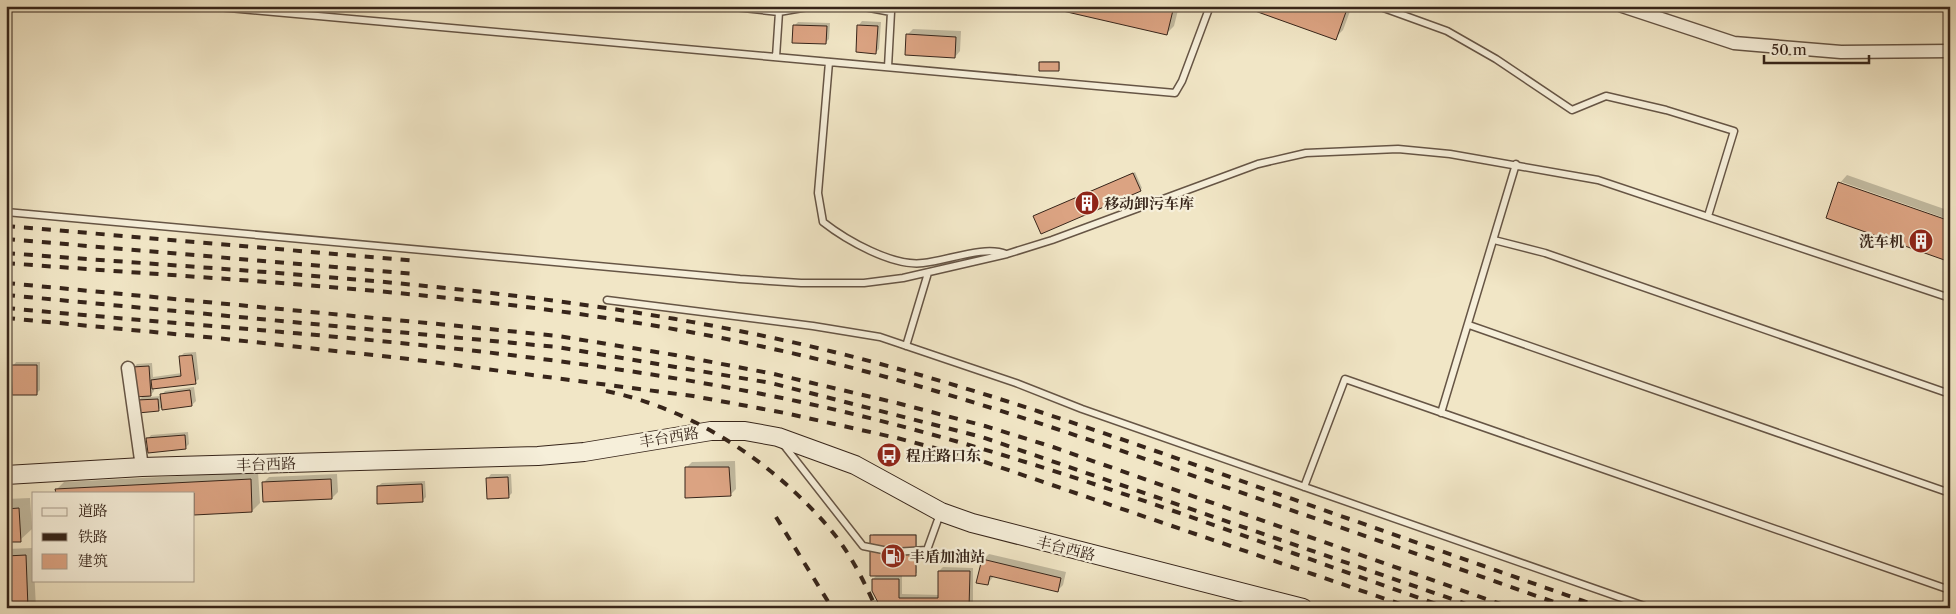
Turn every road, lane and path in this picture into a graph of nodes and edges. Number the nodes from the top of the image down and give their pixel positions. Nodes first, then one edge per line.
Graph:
1 (207, 6) edge
2 (725, 6) edge
3 (814, 6) edge
4 (859, 6) edge
5 (1210, 6) edge
6 (1378, 6) edge
7 (1622, 6) edge
8 (779, 12) junction
9 (1950, 51) edge
10 (776, 57) junction
11 (829, 62) junction
12 (888, 67) junction
13 (1516, 164) junction
14 (6, 212) edge
15 (1708, 216) junction
16 (1494, 240) junction
17 (1008, 254) junction
18 (928, 273) junction
19 (1950, 298) edge
20 (607, 300) dead end
21 (1469, 325) junction
22 (906, 346) junction
23 (128, 368) dead end
24 (1950, 394) edge
25 (1441, 413) junction
26 (778, 438) junction
27 (142, 467) junction
28 (6, 475) edge
29 (1304, 487) junction
30 (1950, 493) edge
31 (941, 512) junction
32 (1950, 590) edge
33 (1274, 603) edge
34 (1303, 608) edge
35 (1650, 608) edge

1 - 10 lane
2 - 8 lane
3 - 8 lane
4 - 12 lane
5 - 12 lane
6 - 15 lane
7 - 9 street
8 - 10 lane
10 - 11 lane
11 - 12 lane
11 - 17 lane
13 - 15 lane
13 - 16 lane
13 - 17 lane
14 - 18 lane
15 - 19 lane
16 - 21 lane
16 - 24 lane
17 - 18 lane
18 - 22 lane
20 - 22 lane
21 - 25 lane
21 - 30 lane
22 - 29 lane
23 - 27 street
25 - 29 lane
25 - 32 lane
26 - 27 main road, 丰台西路
26 - 31 main road, 丰台西路
26 - 31 lane
27 - 28 main road, 丰台西路
29 - 35 lane
31 - 33 main road, 丰台西路
33 - 34 main road, 丰台西路

